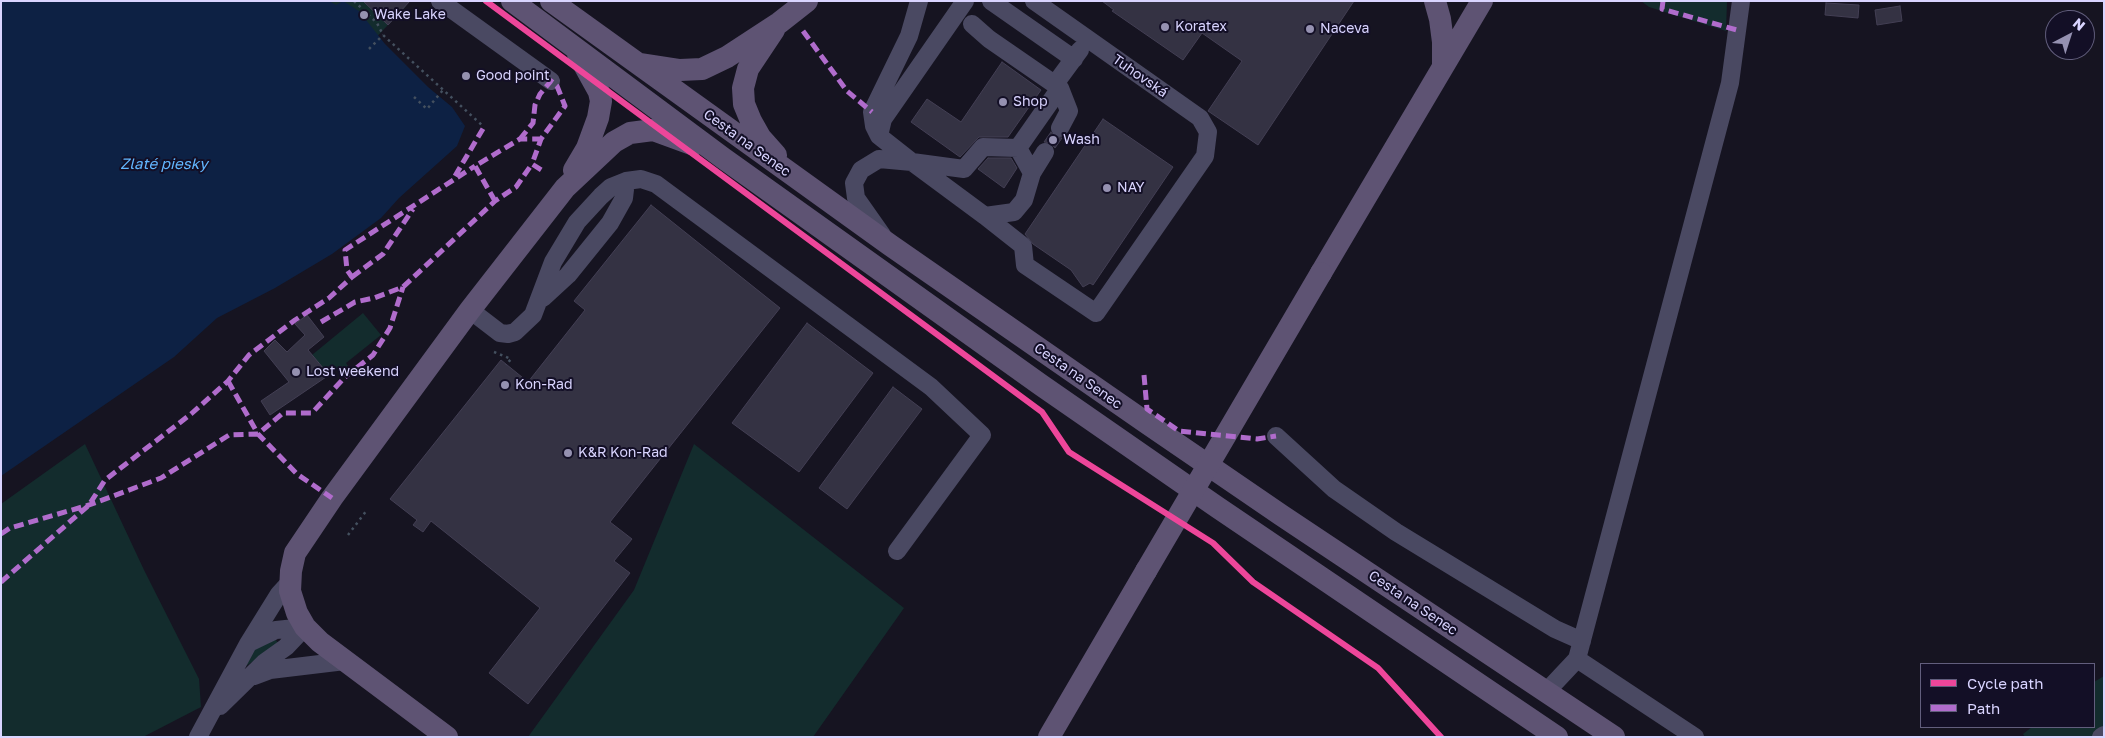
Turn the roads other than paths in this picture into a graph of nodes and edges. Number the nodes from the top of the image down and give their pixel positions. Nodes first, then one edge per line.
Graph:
1 (440, 1) edge
2 (512, 1) edge
3 (551, 1) edge
4 (807, 1) edge
5 (919, 1) edge
6 (965, 1) edge
7 (991, 1) edge
8 (1034, 1) edge
9 (1435, 1) edge
10 (1740, 1) edge
11 (1480, 2) edge
12 (779, 23) junction
13 (972, 24) dead end
14 (1088, 38) junction
15 (572, 44) junction
16 (1074, 59) junction
17 (637, 64) junction
18 (1442, 67) junction
19 (551, 82) dead end
20 (1058, 86) junction
21 (1060, 128) dead end
22 (879, 136) junction
23 (1018, 148) junction
24 (1045, 152) dead end
25 (723, 158) junction
26 (912, 162) junction
27 (1032, 173) junction
28 (794, 177) junction
29 (626, 181) junction
30 (564, 188) junction
31 (985, 216) junction
32 (890, 246) junction
33 (539, 302) junction
34 (470, 310) junction
35 (1276, 436) dead end
36 (897, 551) dead end
37 (290, 582) junction
38 (305, 626) junction
39 (1582, 641) junction
40 (248, 644) junction
41 (1577, 659) junction
42 (345, 661) junction
43 (249, 678) junction
44 (1546, 692) junction
45 (208, 718) junction
46 (198, 737) edge
47 (446, 737) edge
48 (1049, 737) edge
49 (1557, 737) edge
50 (1614, 737) edge
51 (1695, 737) edge

1 - 19 lane
2 - 15 main road, Cesta na Senec
3 - 17 main road, Cesta na Senec
4 - 12 main road
5 - 22 lane
6 - 22 lane
7 - 16 lane
8 - 14 lane, Tuhovská
9 - 18 main road
10 - 39 lane
11 - 18 main road
12 - 17 main road
12 - 28 main road
13 - 20 lane
14 - 16 lane
14 - 31 lane, Tuhovská
15 - 25 main road, Cesta na Senec
15 - 30 main road
16 - 20 lane
17 - 28 main road, Cesta na Senec
18 - 48 main road, bridge
20 - 21 lane
20 - 23 lane
22 - 26 lane
23 - 26 lane
23 - 27 lane
24 - 27 lane
25 - 30 main road
25 - 49 main road, Cesta na Senec
26 - 31 lane
26 - 32 lane
27 - 31 lane
28 - 32 main road, Cesta na Senec
29 - 33 lane
29 - 33 lane
29 - 36 lane
30 - 34 main road
32 - 44 main road, Cesta na Senec
33 - 34 lane
34 - 37 main road
35 - 39 lane
37 - 38 main road
37 - 40 lane
38 - 40 lane
38 - 42 main road
38 - 43 lane
39 - 41 lane
40 - 45 lane
41 - 44 lane
41 - 51 lane
42 - 43 lane
42 - 47 main road
43 - 45 lane
44 - 50 main road, Cesta na Senec
45 - 46 lane

